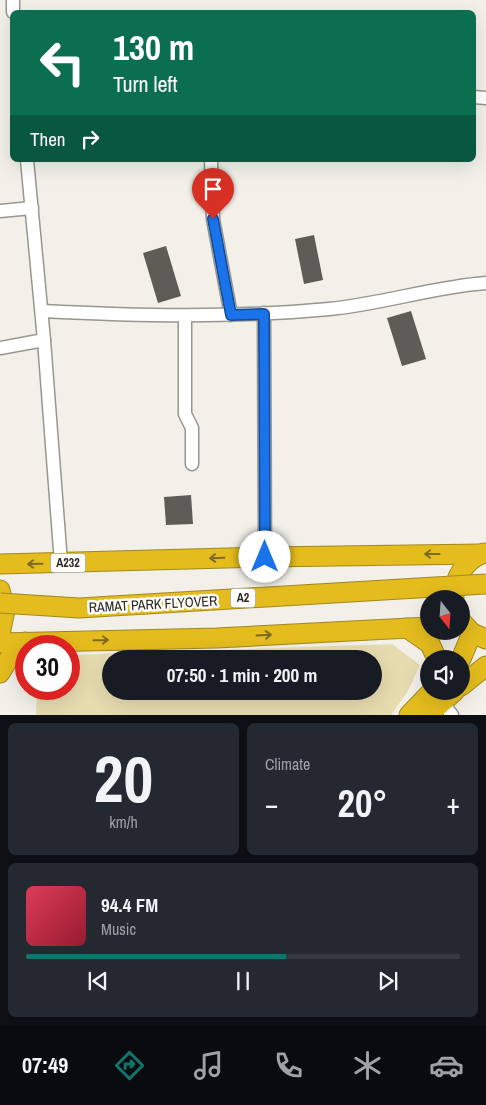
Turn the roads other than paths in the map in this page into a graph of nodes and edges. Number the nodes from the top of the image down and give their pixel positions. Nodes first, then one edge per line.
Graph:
1 (26, 162) edge
2 (212, 162) edge
3 (32, 208) junction
4 (0, 211) edge
5 (486, 283) edge
6 (42, 311) junction
7 (264, 314) junction
8 (231, 315) junction
9 (185, 316) junction
10 (44, 340) junction
11 (0, 348) edge
12 (192, 464) dead end
13 (483, 553) edge
14 (265, 557) junction
15 (61, 563) junction
16 (0, 564) edge
17 (486, 584) edge
18 (0, 590) edge
19 (454, 590) edge
20 (486, 597) edge
21 (470, 598) edge
22 (420, 601) edge
23 (0, 603) edge
24 (0, 616) edge
25 (420, 627) edge
26 (407, 628) junction
27 (473, 631) edge
28 (0, 634) edge
29 (80, 641) edge
30 (15, 642) edge
31 (0, 643) edge
32 (433, 650) edge
33 (465, 650) edge
34 (15, 653) edge
35 (486, 666) edge
36 (0, 673) edge
37 (470, 679) edge
38 (445, 700) edge
39 (409, 715) edge
40 (428, 715) edge

1 - 3 street
2 - 8 street
3 - 4 street
3 - 6 street
5 - 7 street
6 - 9 street
6 - 10 street
7 - 8 street
7 - 14 street
8 - 9 street
9 - 12 street
10 - 11 street
10 - 15 street
13 -> 14 highway
13 - 19 highway
14 -> 15 highway, A232
15 -> 16 highway, A232
17 - 23 highway, RAMAT PARK FLYOVER / A2, bridge
18 - 28 highway
20 - 21 highway
22 - 24 highway, RAMAT PARK FLYOVER / A2
25 - 26 highway
29 -> 26 highway
26 - 32 highway
27 - 33 highway
30 - 31 highway
34 - 36 highway
35 - 37 highway
38 - 39 highway
38 - 40 highway

